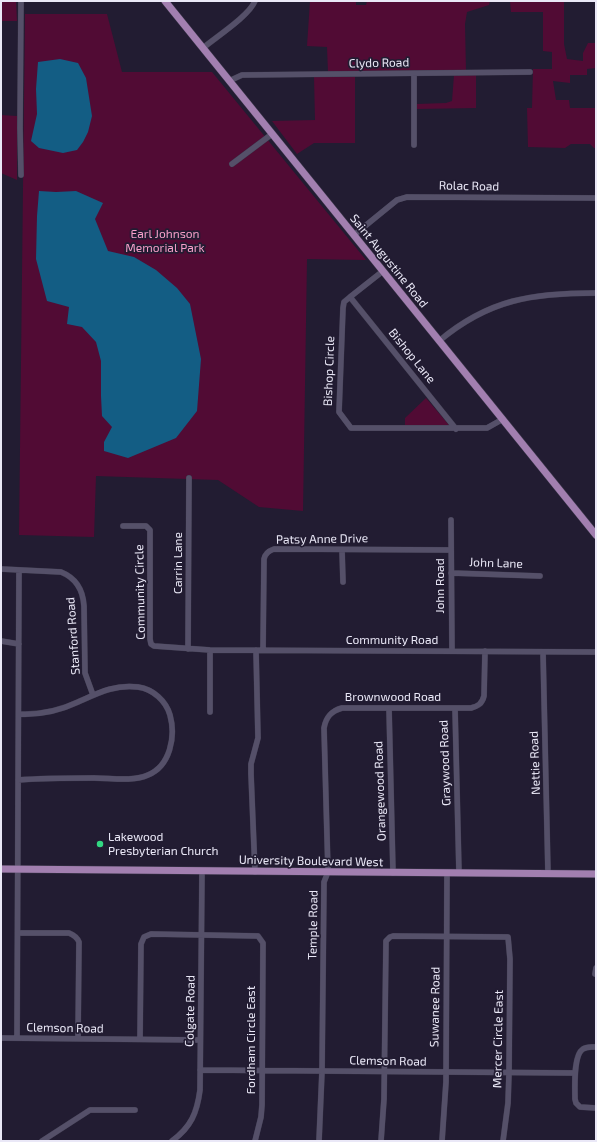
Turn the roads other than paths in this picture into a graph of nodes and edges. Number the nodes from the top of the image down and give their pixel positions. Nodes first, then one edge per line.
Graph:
1 (22, 1) edge
2 (165, 1) edge
3 (255, 1) edge
4 (203, 48) junction
5 (530, 72) dead end
6 (414, 74) junction
7 (229, 81) junction
8 (272, 134) junction
9 (414, 145) dead end
10 (232, 164) dead end
11 (21, 175) dead end
12 (596, 198) edge
13 (354, 235) junction
14 (383, 271) junction
15 (596, 294) edge
16 (350, 297) junction
17 (439, 341) junction
18 (503, 419) junction
19 (456, 429) junction
20 (189, 478) dead end
21 (451, 520) dead end
22 (123, 526) dead end
23 (596, 534) edge
24 (342, 550) junction
25 (451, 550) junction
26 (1, 569) edge
27 (19, 570) junction
28 (451, 573) junction
29 (540, 576) dead end
30 (343, 582) dead end
31 (1, 641) edge
32 (19, 644) junction
33 (188, 649) junction
34 (210, 650) junction
35 (256, 650) junction
36 (263, 650) junction
37 (452, 651) junction
38 (484, 651) junction
39 (543, 652) junction
40 (596, 652) edge
41 (93, 695) junction
42 (389, 708) junction
43 (455, 708) junction
44 (210, 712) dead end
45 (332, 712) joint
46 (19, 714) junction
47 (18, 780) junction
48 (1, 869) edge
49 (18, 870) junction
50 (202, 871) junction
51 (255, 872) junction
52 (328, 872) junction
53 (393, 873) junction
54 (447, 873) junction
55 (459, 873) junction
56 (548, 874) junction
57 (596, 874) edge
58 (18, 933) junction
59 (202, 934) junction
60 (446, 937) junction
61 (1, 1038) edge
62 (17, 1038) junction
63 (78, 1039) junction
64 (140, 1039) junction
65 (200, 1040) junction
66 (596, 1047) edge
67 (200, 1070) junction
68 (262, 1071) junction
69 (322, 1071) junction
70 (384, 1072) junction
71 (446, 1073) junction
72 (509, 1073) junction
73 (575, 1073) junction
74 (596, 1108) edge
75 (135, 1110) dead end
76 (42, 1141) edge
77 (172, 1141) edge
78 (255, 1141) edge
79 (319, 1141) edge
80 (381, 1141) edge
81 (442, 1141) edge
82 (504, 1141) edge

1 - 11 street
2 - 4 main road, Saint Augustine Road
3 - 4 street
4 - 7 main road, Saint Augustine Road
5 - 6 street, Clydo Road
6 - 7 street, Clydo Road
6 - 9 street
7 - 8 main road, Saint Augustine Road
8 - 10 street
8 - 13 main road, Saint Augustine Road
12 - 13 street, Rolac Road
13 - 14 main road, Saint Augustine Road
14 - 16 street, Bishop Circle
14 - 17 main road, Saint Augustine Road
15 - 17 street
16 - 19 street, Bishop Lane
16 - 19 street, Bishop Circle
17 - 18 main road, Saint Augustine Road
18 - 19 street, Bishop Circle
18 - 23 main road, Saint Augustine Road
20 - 33 street, Carrin Lane
21 - 25 street, John Road
22 - 33 street, Community Circle
24 - 25 street, Patsy Anne Drive
24 - 30 street
24 - 36 street, Patsy Anne Drive
25 - 28 street, John Road
26 - 27 street, Stanford Road
27 - 32 street
27 - 41 street, Stanford Road
28 - 29 street, John Lane
28 - 37 street, John Road
31 - 32 street
32 - 46 street
33 - 34 street, Community Road
34 - 35 street, Community Road
34 - 44 street
35 - 36 street, Community Road
35 - 51 street
36 - 37 street, Community Road
37 - 38 street, Community Road
38 - 39 street, Community Road
38 - 43 street, Graywood Road
39 - 40 street, Community Road
39 - 56 street, Nettie Road
41 - 46 street
41 - 47 street
42 - 43 street, Brownwood Road
42 - 45 street, Brownwood Road
42 - 53 street, Orangewood Road
43 - 55 street, Graywood Road
45 - 52 street, Temple Road
46 - 47 street
47 - 49 street
48 - 49 main road, University Boulevard West
49 - 50 main road, University Boulevard West
49 - 58 street
50 - 51 main road, University Boulevard West
50 - 59 street, Colgate Road
51 - 52 main road, University Boulevard West
52 - 53 main road, University Boulevard West
52 - 69 street, Temple Road
53 - 54 main road, University Boulevard West
54 - 55 main road, University Boulevard West
54 - 60 street, Suwanee Road
55 - 56 main road, University Boulevard West
56 - 57 main road, University Boulevard West
58 - 62 street
58 - 63 street
59 - 64 street
59 - 65 street, Colgate Road
59 - 68 street, Fordham Circle East
60 - 70 street
60 - 71 street, Suwanee Road
60 - 72 street, Mercer Circle East
61 - 62 street, Clemson Road
62 - 63 street, Clemson Road
63 - 64 street, Clemson Road
64 - 65 street, Clemson Road
65 - 67 street, Colgate Road
66 - 73 street
67 - 68 street, Clemson Road
67 - 77 street, Colgate Road
68 - 69 street, Clemson Road
68 - 78 street, Fordham Circle East
69 - 70 street, Clemson Road
69 - 79 street, Temple Road
70 - 71 street, Clemson Road
70 - 80 street
71 - 72 street, Clemson Road
71 - 81 street, Suwanee Road
72 - 73 street, Clemson Road
72 - 82 street, Mercer Circle East
73 - 74 street
75 - 76 street

